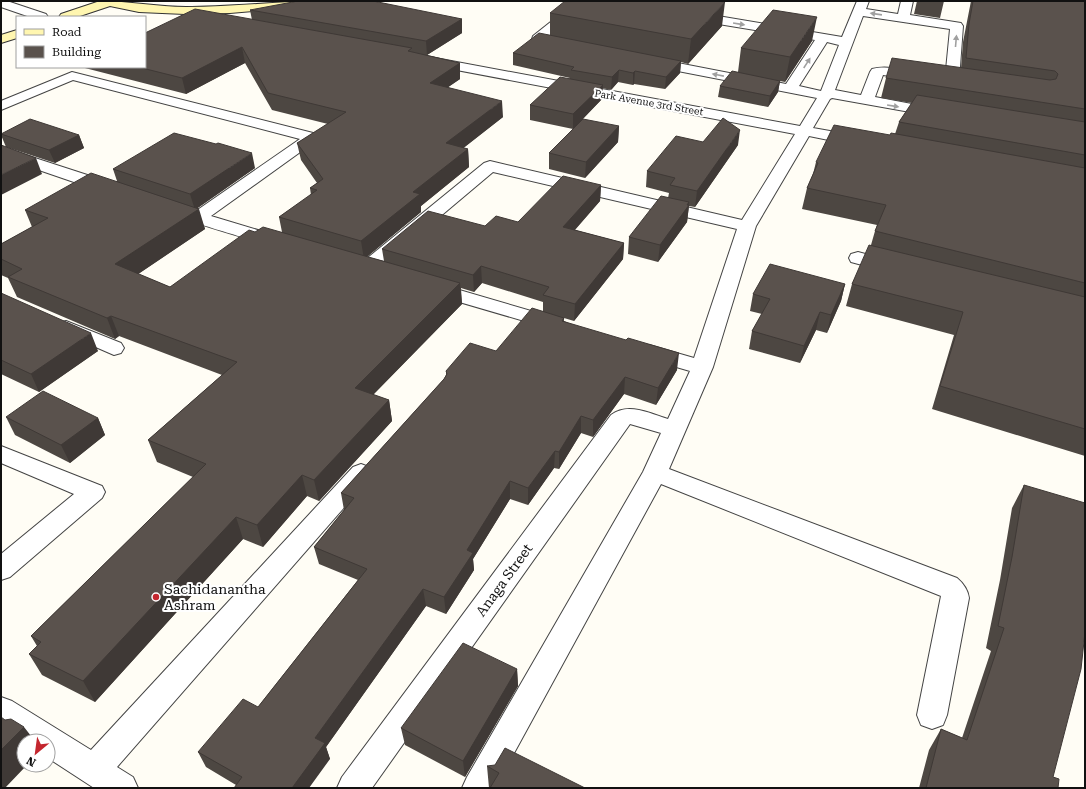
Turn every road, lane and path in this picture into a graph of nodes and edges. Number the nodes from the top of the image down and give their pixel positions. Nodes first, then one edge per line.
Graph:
1 (233, 1) edge
2 (321, 1) edge
3 (584, 1) edge
4 (907, 1) edge
5 (110, 2) edge
6 (1, 3) edge
7 (861, 6) edge
8 (188, 10) junction
9 (682, 14) edge
10 (39, 16) edge
11 (68, 16) edge
12 (903, 18) junction
13 (223, 23) edge
14 (16, 34) edge
15 (824, 38) junction
16 (1, 39) edge
17 (847, 42) junction
18 (568, 46) edge
19 (417, 59) edge
20 (637, 59) edge
21 (952, 80) junction
22 (967, 82) edge
23 (790, 89) junction
24 (826, 94) junction
25 (866, 101) junction
26 (1, 106) edge
27 (952, 115) edge
28 (806, 131) junction
29 (874, 144) edge
30 (1, 152) edge
31 (122, 193) edge
32 (160, 205) edge
33 (197, 218) junction
34 (747, 226) junction
35 (293, 247) edge
36 (858, 258) dead end
37 (911, 272) edge
38 (389, 276) edge
39 (412, 282) edge
40 (51, 320) edge
41 (572, 329) edge
42 (633, 347) edge
43 (114, 348) dead end
44 (702, 367) junction
45 (675, 429) junction
46 (1, 454) edge
47 (377, 455) edge
48 (655, 473) junction
49 (1, 569) edge
50 (1, 711) edge
51 (932, 715) dead end
52 (94, 770) junction
53 (122, 788) edge
54 (353, 788) edge
55 (478, 788) edge

1 - 5 street
2 - 8 street
3 - 18 street
4 - 12 street
5 - 8 street
5 - 11 street
6 - 10 street
12 -> 7 street
7 - 17 street
8 - 13 street
9 -> 15 street
21 -> 12 street
14 - 16 street
15 - 17 street
23 -> 15 street
17 - 24 street
19 - 28 street, Park Avenue 3rd Street
23 -> 20 street
21 - 22 street
21 - 25 street
23 - 24 street
24 - 25 street
24 - 28 street
25 -> 27 street
26 - 33 street
28 - 29 street, Park Avenue 3rd Street
28 - 34 street
30 - 31 street
32 - 33 street
33 - 35 street
34 - 38 street
34 - 44 street
36 - 37 street
39 - 41 street
40 - 43 street
42 - 44 street
44 - 45 street
45 - 48 street
45 - 54 street, Anaga Street
46 - 49 street
47 - 52 street
48 - 51 street
48 - 55 street
50 - 52 street
52 - 53 street

